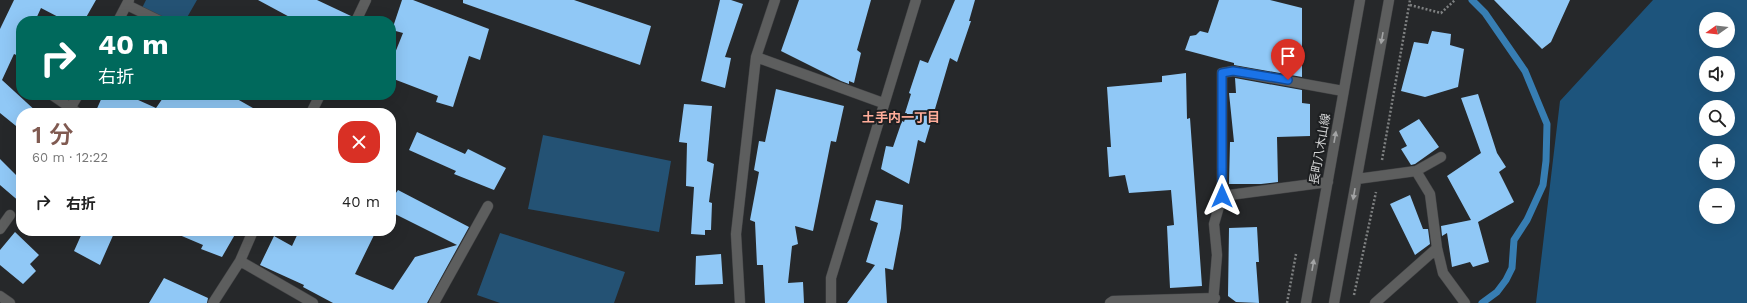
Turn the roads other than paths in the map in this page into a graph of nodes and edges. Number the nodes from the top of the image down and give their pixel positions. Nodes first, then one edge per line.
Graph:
1 (366, 0) edge
2 (775, 0) edge
3 (916, 0) edge
4 (1360, 0) edge
5 (1389, 0) edge
6 (128, 3) edge
7 (121, 16) edge
8 (151, 16) edge
9 (358, 16) edge
10 (756, 57) junction
11 (1344, 91) junction
12 (60, 100) edge
13 (883, 103) junction
14 (72, 108) edge
15 (1441, 157) dead end
16 (1416, 171) junction
17 (1356, 179) junction
18 (1328, 182) junction
19 (1222, 196) junction
20 (488, 206) dead end
21 (10, 215) dead end
22 (0, 229) edge
23 (251, 236) edge
24 (1437, 248) junction
25 (240, 261) junction
26 (0, 296) edge
27 (1214, 301) edge
28 (10, 303) edge
29 (213, 303) edge
30 (313, 303) edge
31 (434, 303) edge
32 (740, 303) edge
33 (831, 303) edge
34 (1110, 303) edge
35 (1306, 303) edge
36 (1334, 303) edge
37 (1375, 303) edge
38 (1465, 303) edge

1 - 9 street
2 - 10 street
3 - 13 street
4 - 11 street, 長町八木山線
5 -> 17 street
6 - 7 street
6 - 8 street
10 - 13 street
10 - 32 street
18 -> 11 street, 長町八木山線
11 - 19 street
12 - 14 street
13 - 33 street
15 - 16 street
16 - 17 street
16 - 24 street
17 -> 36 street
18 - 19 street
35 -> 18 street, 長町八木山線
19 - 27 street
20 - 31 street
21 - 22 street
23 - 25 street
24 - 37 street
24 - 38 street
25 - 29 street
25 - 30 street
26 - 28 street
27 - 34 street

